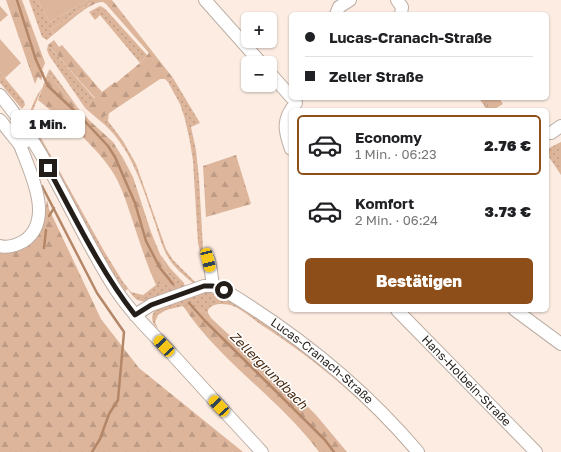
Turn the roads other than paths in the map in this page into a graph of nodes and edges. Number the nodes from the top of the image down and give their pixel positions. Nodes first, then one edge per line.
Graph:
1 (205, 0) edge
2 (350, 0) edge
3 (397, 0) edge
4 (337, 12) edge
5 (401, 12) edge
6 (255, 56) edge
7 (277, 81) edge
8 (0, 95) edge
9 (289, 95) edge
10 (289, 110) edge
11 (0, 120) edge
12 (31, 138) junction
13 (289, 140) edge
14 (20, 145) junction
15 (0, 246) edge
16 (208, 260) dead end
17 (213, 286) junction
18 (399, 312) edge
19 (518, 312) edge
20 (135, 315) junction
21 (561, 344) edge
22 (262, 452) edge
23 (418, 452) edge
24 (536, 452) edge

1 - 6 street
2 - 4 street
3 - 5 street
7 - 9 street
8 - 12 street
10 - 13 street
11 - 14 street
12 - 14 street
12 - 20 street
14 - 15 street
16 - 17 street
17 - 20 street
17 - 23 street, Lucas-Cranach-Straße
18 - 24 street, Hans-Holbein-Straße
19 - 21 street
20 - 22 street

